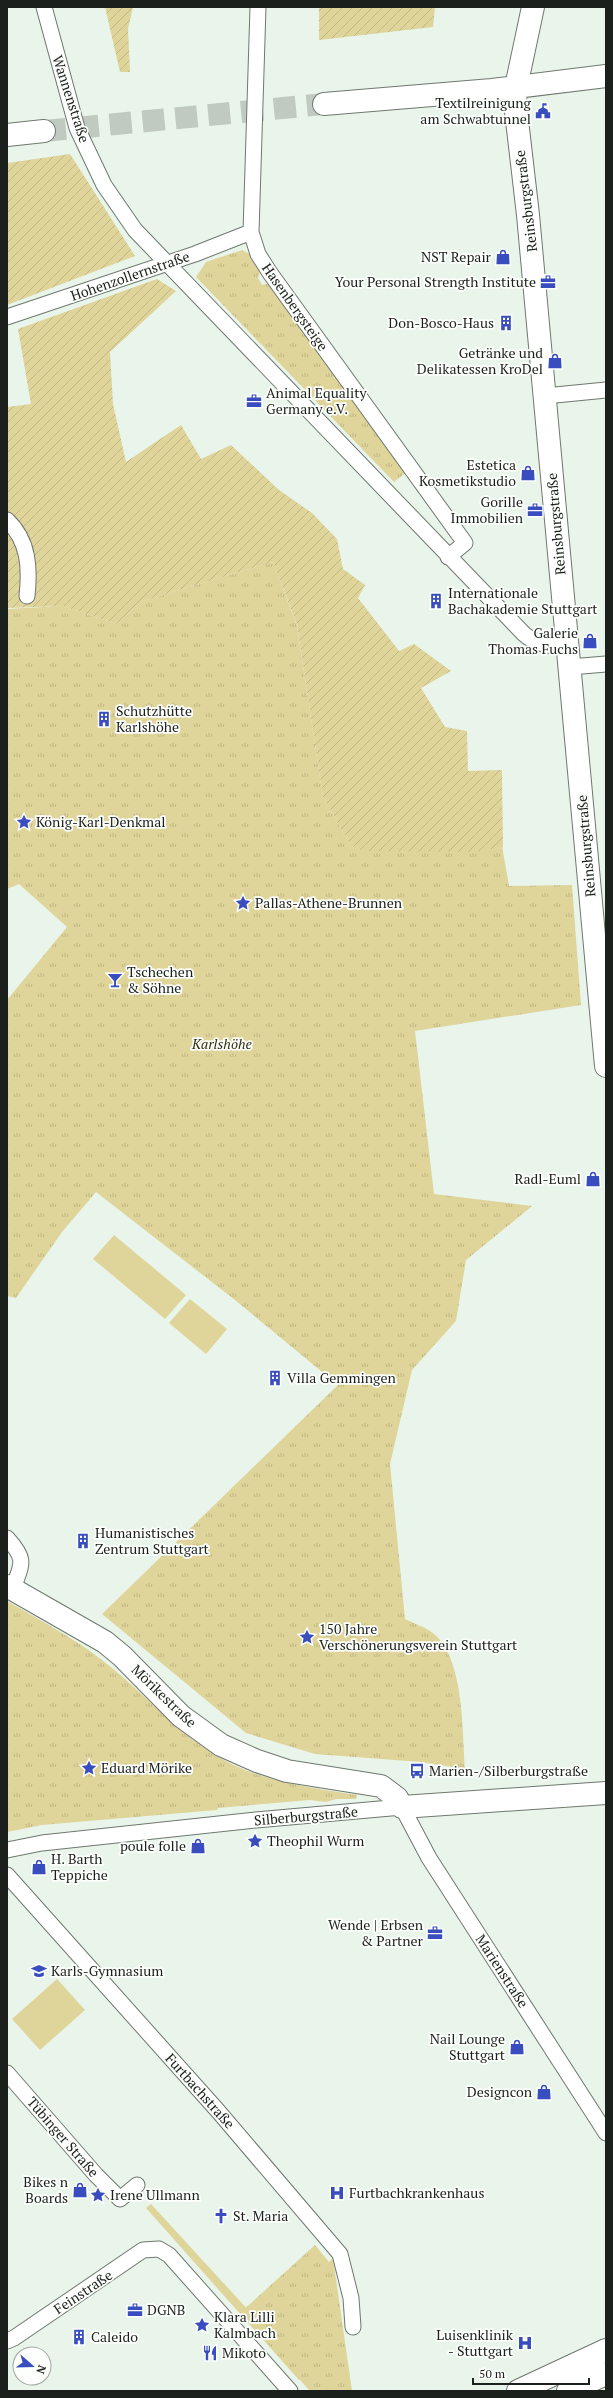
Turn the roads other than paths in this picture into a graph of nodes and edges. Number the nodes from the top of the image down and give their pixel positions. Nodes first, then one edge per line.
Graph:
1 (44, 7) edge
2 (258, 7) edge
3 (533, 7) edge
4 (606, 76) edge
5 (516, 87) junction
6 (324, 104) tunnel mouth
7 (44, 131) tunnel mouth
8 (7, 135) edge
9 (251, 232) junction
10 (166, 263) junction
11 (7, 318) edge
12 (606, 390) edge
13 (545, 396) junction
14 (7, 520) edge
15 (448, 557) junction
16 (27, 596) dead end
17 (569, 657) junction
18 (606, 664) edge
19 (605, 1034) edge
20 (606, 1066) edge
21 (7, 1538) edge
22 (10, 1588) edge
23 (606, 1792) edge
24 (402, 1807) junction
25 (7, 1850) edge
26 (7, 1875) edge
27 (7, 2073) edge
28 (606, 2133) edge
29 (137, 2185) dead end
30 (354, 2326) dead end
31 (9, 2342) edge
32 (606, 2350) edge
33 (606, 2374) edge
34 (290, 2391) edge
35 (518, 2391) edge
36 (568, 2391) edge

1 - 10 street, Wannenstraße
2 - 9 street, Hasenbergsteige
3 - 5 street, Reinsburgstraße
4 - 5 street
5 - 6 street
5 - 13 street, Reinsburgstraße
7 - 8 street
9 - 10 street, Hohenzollernstraße
9 - 15 street, Hasenbergsteige
10 - 11 street, Hohenzollernstraße
10 - 15 street
12 - 13 street
13 - 17 street, Reinsburgstraße
14 - 16 street
15 - 17 street
17 - 18 street
17 - 19 street, Reinsburgstraße
19 - 20 street, Reinsburgstraße
21 - 22 street
22 - 24 street, Mörikestraße
23 - 24 street, Silberburgstraße
24 - 25 street, Silberburgstraße
24 - 28 street, Marienstraße
26 - 30 street, Furtbachstraße
27 - 29 street, Tübinger Straße
31 - 34 street, Feinstraße
32 - 35 street
33 - 36 street

